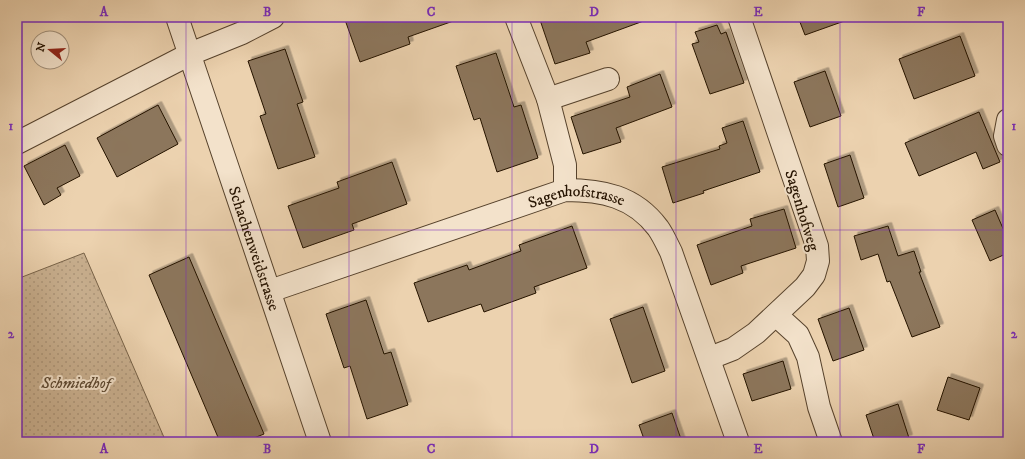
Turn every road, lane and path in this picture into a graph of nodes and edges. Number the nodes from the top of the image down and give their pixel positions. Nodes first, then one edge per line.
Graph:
1 (177, 17) edge
2 (273, 17) edge
3 (516, 17) edge
4 (739, 17) edge
5 (190, 54) junction
6 (608, 79) dead end
7 (548, 99) junction
8 (1008, 120) edge
9 (17, 143) edge
10 (1008, 145) edge
11 (565, 190) junction
12 (270, 291) junction
13 (776, 315) junction
14 (710, 358) junction
15 (320, 442) edge
16 (738, 442) edge
17 (831, 442) edge

1 - 5 street, Schachenweidstrasse
2 - 5 street
3 - 7 street
4 - 13 street, Sagenhofweg
5 - 9 street
5 - 12 street, Schachenweidstrasse
6 - 7 street
7 - 11 street
8 - 10 street
11 - 12 street, Sagenhofstrasse
11 - 14 street, Sagenhofstrasse
12 - 15 street, Schachenweidstrasse
13 - 14 street, Sagenhofweg
13 - 17 street
14 - 16 street, Sagenhofstrasse

